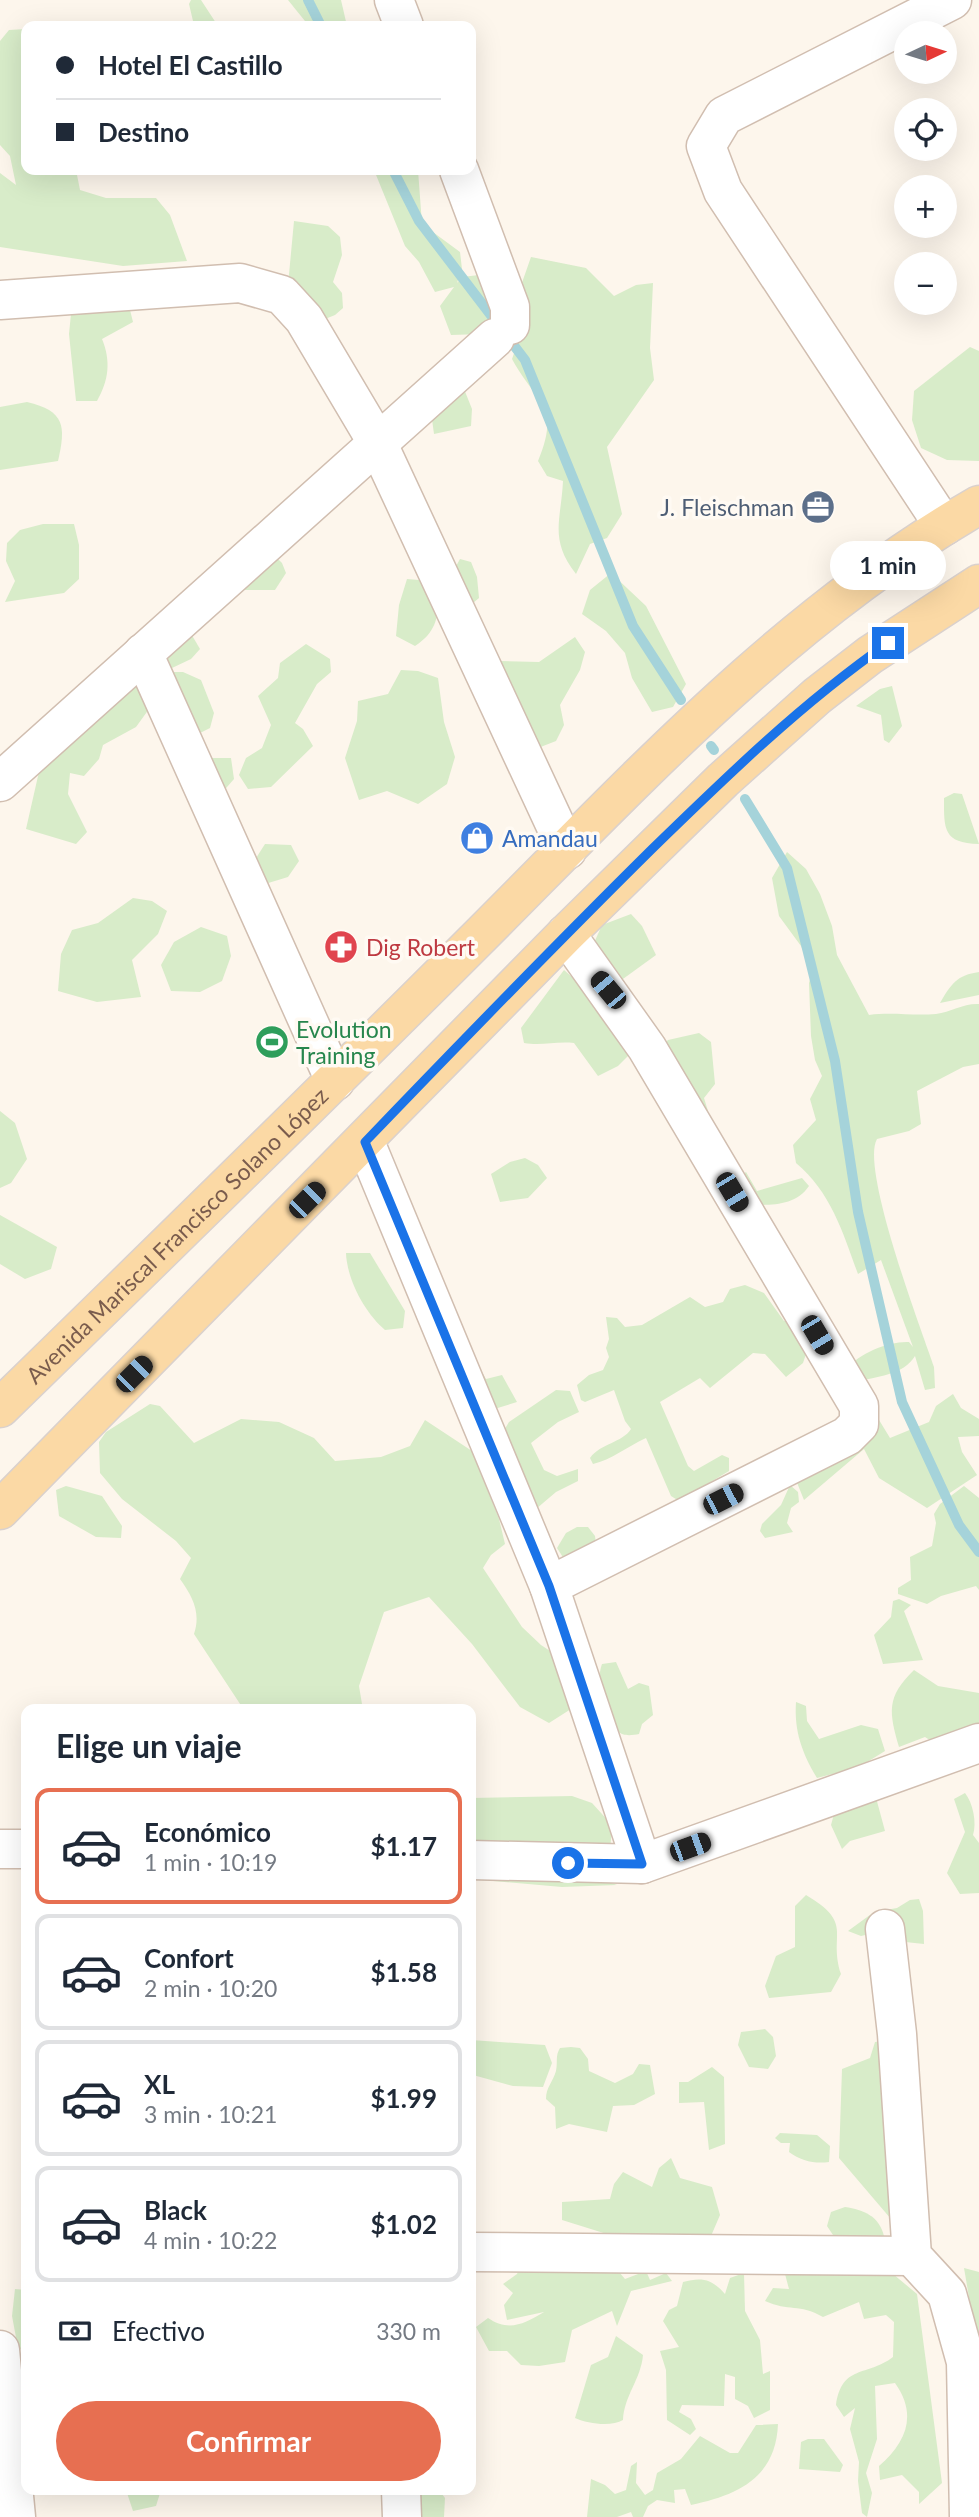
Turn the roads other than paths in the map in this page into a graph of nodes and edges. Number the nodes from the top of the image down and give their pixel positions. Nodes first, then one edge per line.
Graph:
1 (394, 0) edge
2 (952, 0) edge
3 (402, 21) edge
4 (461, 175) edge
5 (0, 300) edge
6 (377, 442) junction
7 (979, 505) edge
8 (944, 526) junction
9 (979, 584) edge
10 (142, 653) junction
11 (0, 782) edge
12 (566, 850) junction
13 (566, 934) junction
14 (335, 1081) junction
15 (365, 1142) junction
16 (0, 1408) edge
17 (0, 1510) edge
18 (549, 1586) junction
19 (979, 1743) edge
20 (0, 1849) edge
21 (21, 1849) edge
22 (476, 1860) edge
23 (642, 1864) junction
24 (885, 1929) dead end
25 (476, 2252) edge
26 (912, 2256) junction
27 (0, 2350) edge
28 (11, 2425) edge
29 (401, 2495) edge
30 (16, 2517) edge
31 (402, 2517) edge
32 (969, 2517) edge

1 - 3 street
2 - 8 street
4 - 6 street
5 - 6 street
6 - 10 street
6 - 12 street
7 - 8 main road, Avenida Mariscal Francisco Solano López
8 - 12 main road, Avenida Mariscal Francisco Solano López
9 - 13 main road
10 - 11 street
10 - 14 street
12 - 14 main road, Avenida Mariscal Francisco Solano López
13 - 15 main road
13 - 18 street
14 - 16 main road, Avenida Mariscal Francisco Solano López
15 - 17 main road
15 - 18 street
18 - 23 street
19 - 23 street
20 - 21 street
22 - 23 street
24 - 26 street
25 - 26 street
26 - 32 street
27 - 28 street
28 - 30 street
29 - 31 street

